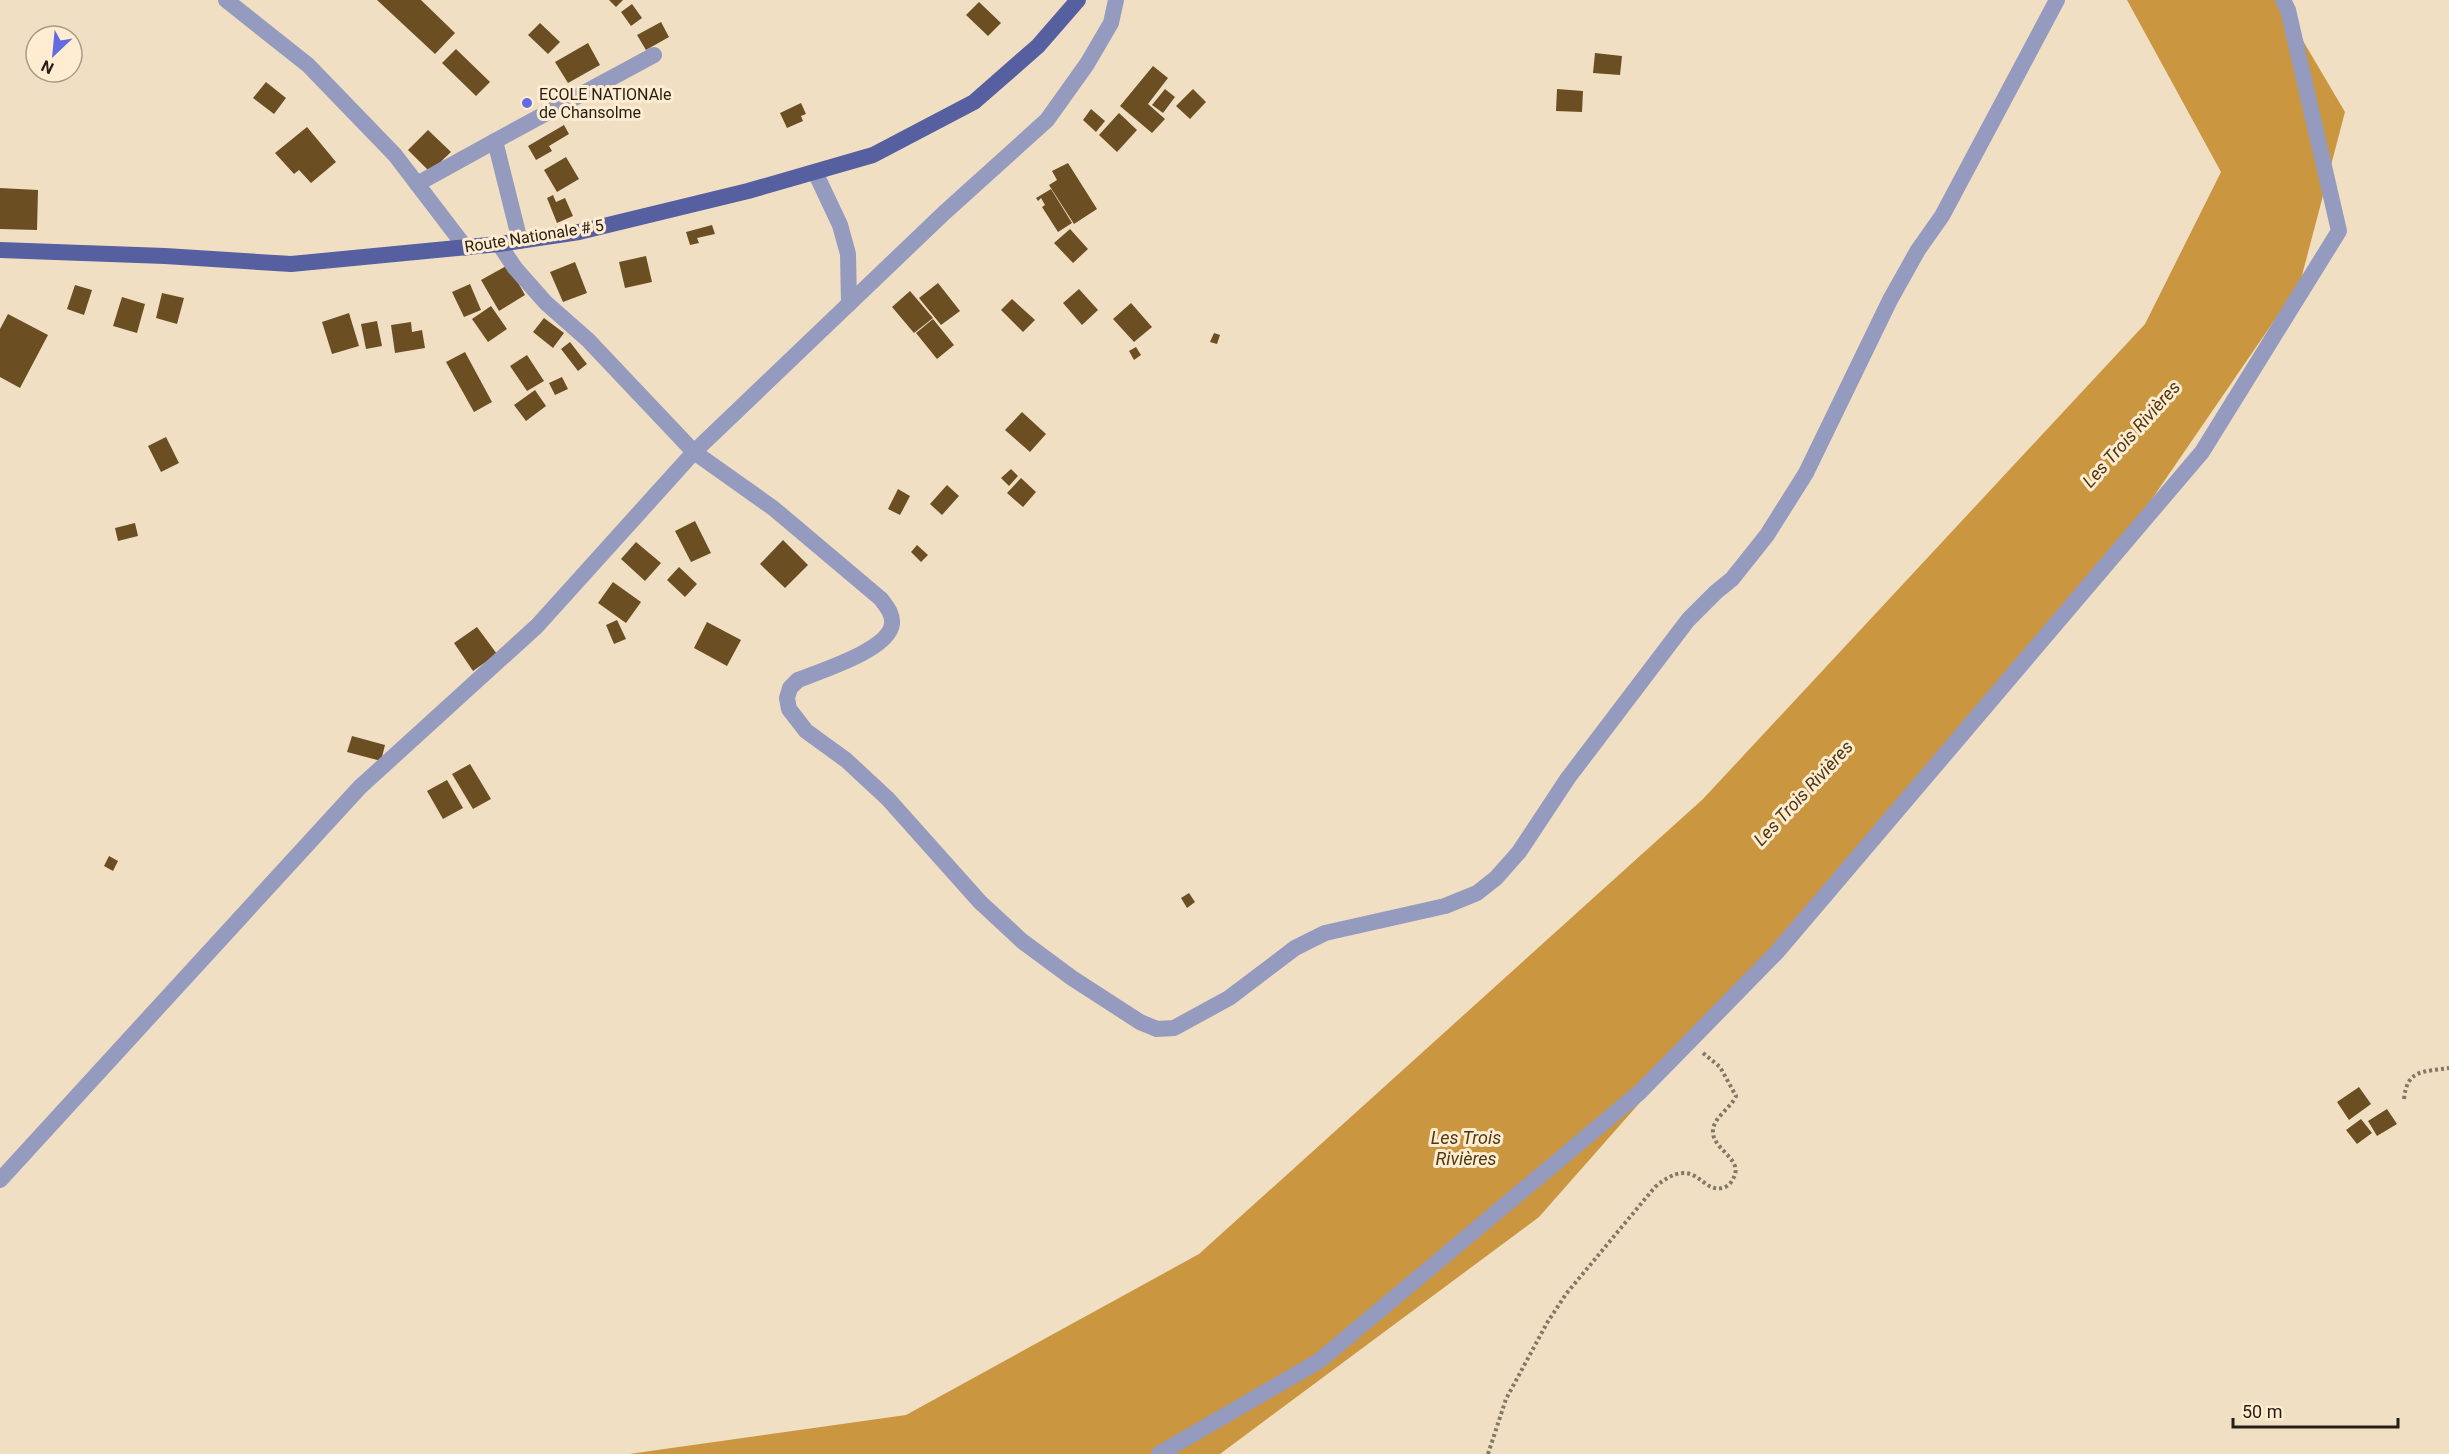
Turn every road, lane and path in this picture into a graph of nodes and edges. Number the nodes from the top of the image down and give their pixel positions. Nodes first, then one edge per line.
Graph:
1 (226, 0) edge
2 (1078, 0) edge
3 (1116, 0) edge
4 (2057, 0) edge
5 (2283, 0) edge
6 (654, 55) dead end
7 (495, 141) junction
8 (815, 172) junction
9 (417, 184) junction
10 (520, 241) junction
11 (499, 244) junction
12 (466, 248) junction
13 (0, 250) edge
14 (849, 304) junction
15 (694, 452) junction
16 (1689, 1041) junction
17 (2449, 1068) edge
18 (2404, 1099) dead end
19 (0, 1180) edge
20 (1160, 1454) edge
21 (1488, 1454) edge

1 - 9 street
2 - 8 main road, Route Nationale # 5
3 - 14 street
4 - 15 street
5 - 16 street
6 - 7 street
7 - 9 street
7 - 10 street
8 - 10 main road, Route Nationale # 5
8 - 14 street
9 - 12 street
10 - 11 main road, Route Nationale # 5
11 - 12 main road, Route Nationale # 5
11 - 15 street
12 - 13 main road, Route Nationale # 5
14 - 15 street
15 - 19 street
16 - 20 street
16 - 21 path
17 - 18 path

